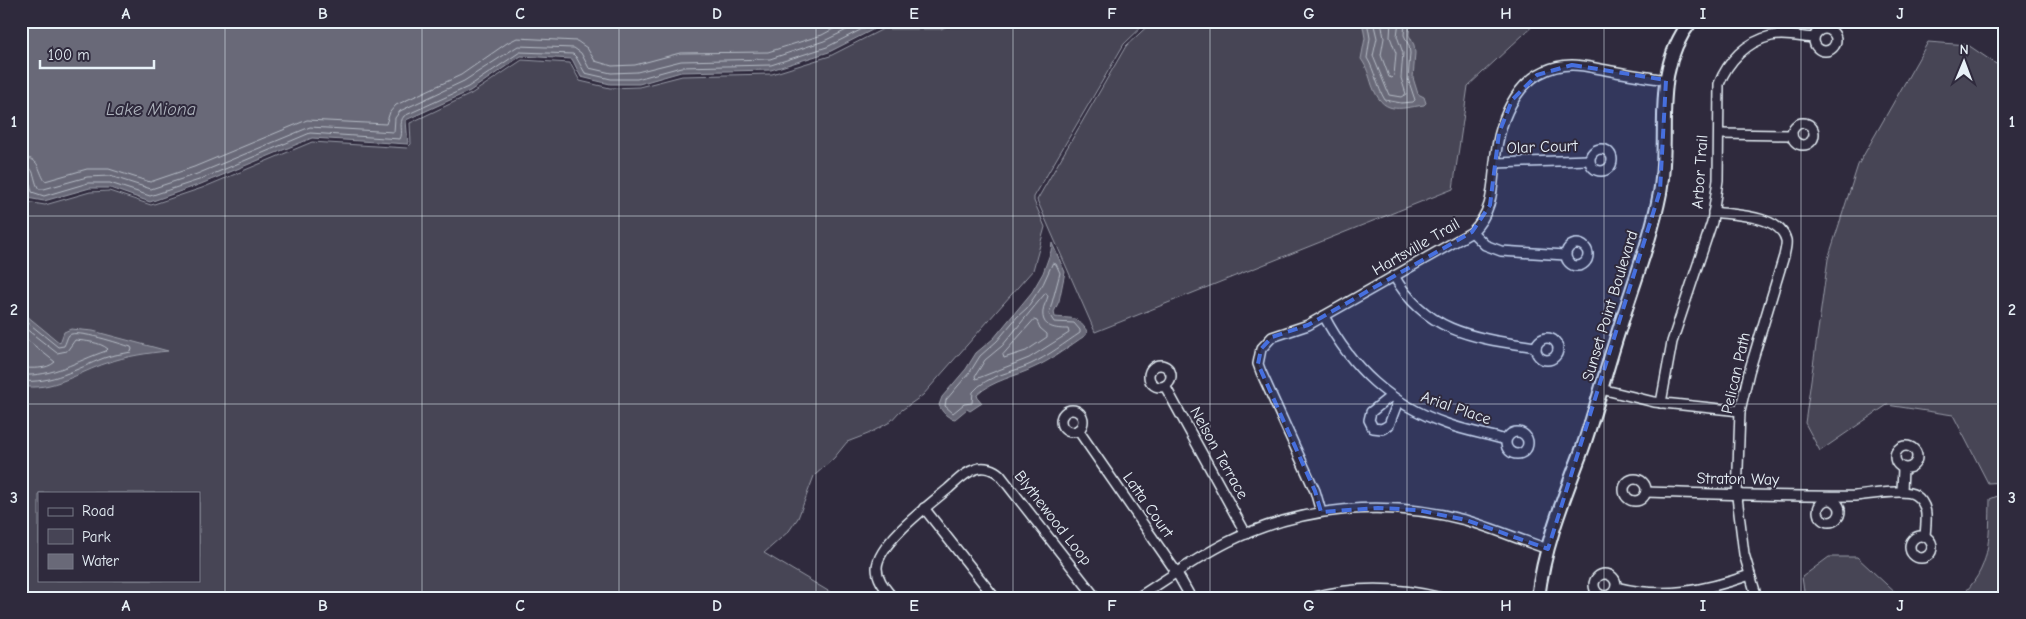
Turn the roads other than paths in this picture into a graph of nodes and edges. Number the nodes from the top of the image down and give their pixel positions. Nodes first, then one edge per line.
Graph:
1 (1691, 21) edge
2 (1814, 38) dead end
3 (1666, 80) junction
4 (1718, 134) junction
5 (1792, 135) dead end
6 (1589, 160) dead end
7 (1495, 163) junction
8 (1713, 212) junction
9 (1472, 232) junction
10 (1565, 255) dead end
11 (1394, 276) junction
12 (1324, 316) junction
13 (1536, 347) dead end
14 (1165, 386) dead end
15 (1601, 389) junction
16 (1661, 403) junction
17 (1740, 411) junction
18 (1078, 430) dead end
19 (1506, 440) dead end
20 (1903, 468) dead end
21 (1902, 491) junction
22 (1646, 492) dead end
23 (1737, 494) junction
24 (924, 508) junction
25 (1320, 512) junction
26 (1246, 534) junction
27 (1924, 536) dead end
28 (1548, 549) junction
29 (1177, 573) junction
30 (1750, 574) junction
31 (1616, 587) dead end
32 (1400, 594) edge
33 (893, 598) edge
34 (995, 598) edge
35 (1096, 598) edge
36 (1137, 598) edge
37 (1191, 598) edge
38 (1310, 598) edge
39 (1442, 598) edge
40 (1538, 598) edge
41 (1757, 598) edge

1 - 3 street, Sunset Point Boulevard
2 - 4 street, Arbor Trail
3 - 7 street, Hartsville Trail
3 - 15 street, Sunset Point Boulevard
4 - 5 street
4 - 8 street, Arbor Trail
6 - 7 street, Olar Court
7 - 9 street, Hartsville Trail
8 - 16 street, Arbor Trail
8 - 17 street, Pelican Path
9 - 10 street
9 - 11 street, Hartsville Trail
11 - 12 street, Hartsville Trail
11 - 13 street
12 - 19 street, Arial Place
12 - 25 street, Hartsville Trail
14 - 26 street, Nelson Terrace
15 - 16 street
15 - 28 street, Sunset Point Boulevard
16 - 17 street
17 - 23 street, Pelican Path
18 - 29 street, Latta Court
20 - 21 street
21 - 23 street, Straton Way
21 - 27 street
22 - 23 street, Straton Way
23 - 30 street, Pelican Path
24 - 33 street, Blythewood Loop
24 - 34 street
24 - 35 street, Blythewood Loop
25 - 26 street
25 - 28 street
26 - 29 street
28 - 40 street, Sunset Point Boulevard
29 - 36 street
29 - 37 street, Latta Court
30 - 31 street
30 - 41 street, Pelican Path
32 - 38 street
32 - 39 street

